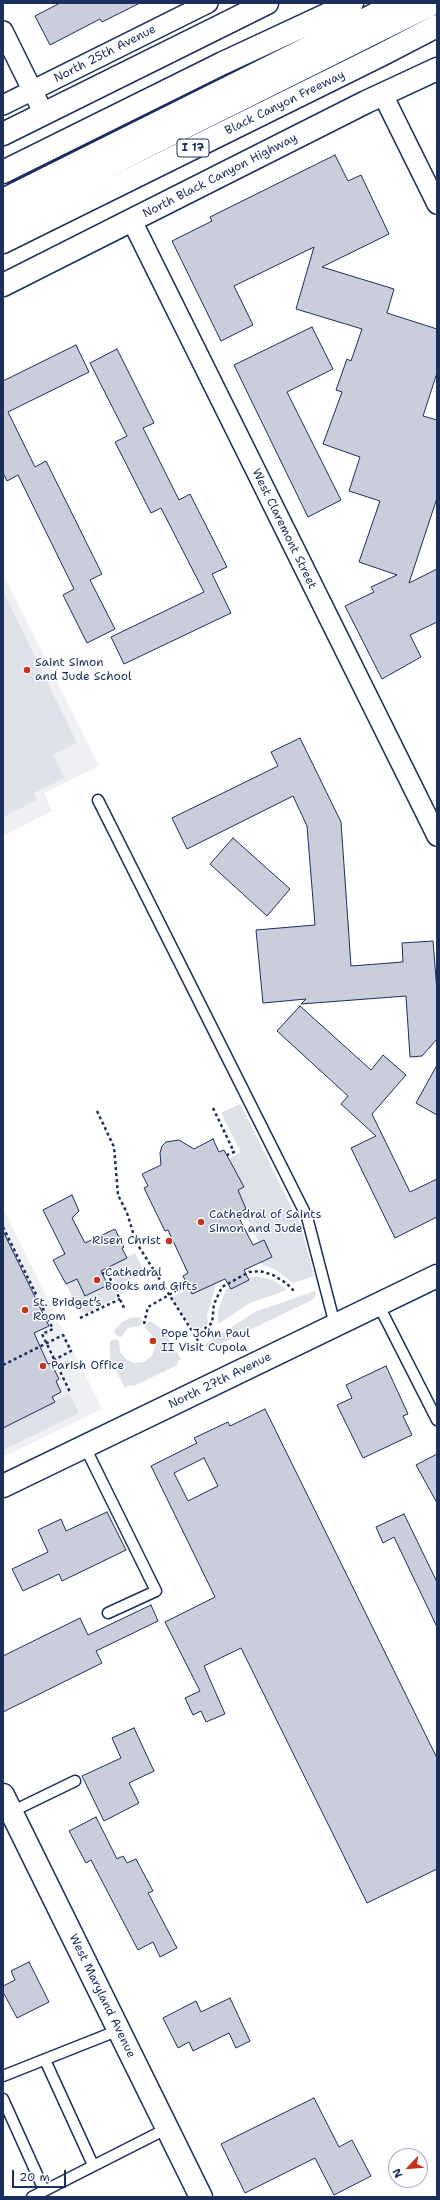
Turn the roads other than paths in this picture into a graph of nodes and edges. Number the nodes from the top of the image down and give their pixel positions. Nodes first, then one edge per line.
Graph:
1 (208, 3) edge
2 (267, 3) edge
3 (352, 3) edge
4 (398, 3) edge
5 (434, 3) edge
6 (437, 26) edge
7 (3, 31) edge
8 (437, 39) edge
9 (383, 54) junction
10 (437, 69) edge
11 (32, 91) junction
12 (383, 95) junction
13 (3, 105) edge
14 (44, 114) junction
15 (3, 134) edge
16 (3, 172) edge
17 (3, 200) edge
18 (437, 204) edge
19 (3, 218) edge
20 (132, 221) junction
21 (3, 242) edge
22 (3, 285) edge
23 (98, 800) dead end
24 (437, 836) edge
25 (437, 1276) edge
26 (378, 1304) junction
27 (335, 1325) junction
28 (437, 1420) edge
29 (85, 1447) junction
30 (3, 1486) edge
31 (108, 1613) dead end
32 (75, 1781) dead end
33 (7, 1804) edge
34 (119, 2030) junction
35 (45, 2060) junction
36 (3, 2076) edge
37 (3, 2099) edge
38 (168, 2128) junction
39 (93, 2165) junction
40 (44, 2190) junction
41 (32, 2197) edge
42 (201, 2197) edge

1 - 11 street, North 25th Avenue
2 - 14 main road
3 - 16 main road
4 - 17 main road
5 - 19 main road
6 - 9 main road, Black Canyon Freeway / I 17
7 - 11 street
8 - 9 main road
9 - 21 main road, Black Canyon Freeway / I 17
10 - 12 main road, North Black Canyon Highway
11 - 13 street, North 25th Avenue
11 - 14 street
12 - 18 street
12 - 20 main road, North Black Canyon Highway
14 - 15 main road
20 - 22 main road, North Black Canyon Highway
20 - 24 street, West Claremont Street
23 - 27 lane
25 - 26 main road, North 27th Avenue
26 - 27 main road, North 27th Avenue
26 - 28 lane
27 - 29 main road, North 27th Avenue
29 - 30 main road, North 27th Avenue
29 - 31 lane
32 - 33 lane
33 - 34 main road, West Maryland Avenue
34 - 35 lane
34 - 38 main road, West Maryland Avenue
35 - 36 lane
35 - 39 lane
37 - 40 lane
38 - 39 lane
38 - 42 main road, West Maryland Avenue
39 - 40 lane
40 - 41 lane

